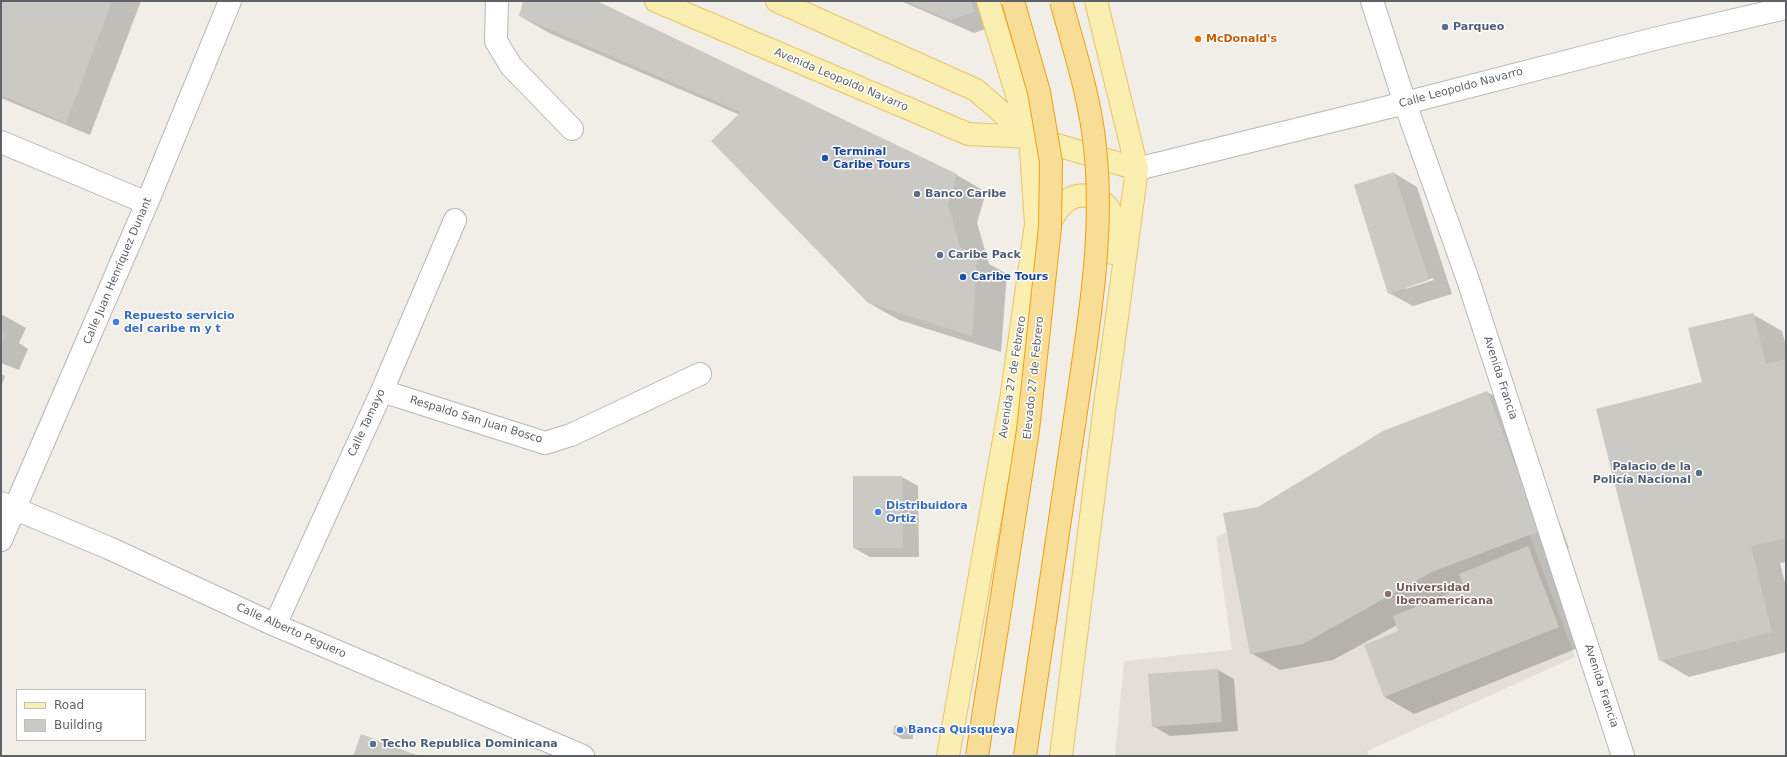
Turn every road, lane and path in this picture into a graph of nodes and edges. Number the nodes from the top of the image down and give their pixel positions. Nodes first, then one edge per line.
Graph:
1 (230, 1) edge
2 (497, 1) edge
3 (656, 1) edge
4 (777, 1) edge
5 (988, 1) edge
6 (1013, 1) edge
7 (1061, 1) edge
8 (1096, 1) edge
9 (1372, 1) edge
10 (1786, 8) edge
11 (1405, 103) junction
12 (572, 129) dead end
13 (1030, 137) junction
14 (1, 142) edge
15 (1137, 169) junction
16 (147, 204) junction
17 (455, 220) dead end
18 (700, 374) dead end
19 (382, 391) junction
20 (1011, 400) junction
21 (1104, 414) junction
22 (8, 506) edge
23 (1, 540) edge
24 (275, 625) junction
25 (583, 756) edge
26 (948, 756) edge
27 (977, 756) edge
28 (1025, 756) edge
29 (1061, 756) edge
30 (1623, 756) edge

1 - 16 street, Calle Juan Henríquez Dunant
2 - 12 street
3 - 13 main road, Avenida Leopoldo Navarro
4 - 13 main road, Avenida Leopoldo Navarro
5 - 13 main road, Avenida 27 de Febrero
6 - 27 highway, Elevado 27 de Febrero, bridge
7 - 28 highway, bridge
8 - 15 main road
9 - 11 street, Avenida Francia
10 - 11 street, Calle Leopoldo Navarro
11 - 15 street, Calle Leopoldo Navarro
11 - 30 street, Avenida Francia
13 - 15 main road, Avenida Leopoldo Navarro
13 - 20 main road, Avenida 27 de Febrero
14 - 16 street
15 - 21 main road
16 - 22 street, Calle Juan Henríquez Dunant
17 - 19 street, Calle Tamayo
18 - 19 street, Respaldo San Juan Bosco
19 - 24 street, Calle Tamayo
20 - 21 main road
20 - 26 main road, Avenida 27 de Febrero
21 - 29 main road
22 - 23 street, Calle Juan Henríquez Dunant
22 - 24 street, Calle Alberto Peguero
24 - 25 street, Calle Alberto Peguero

